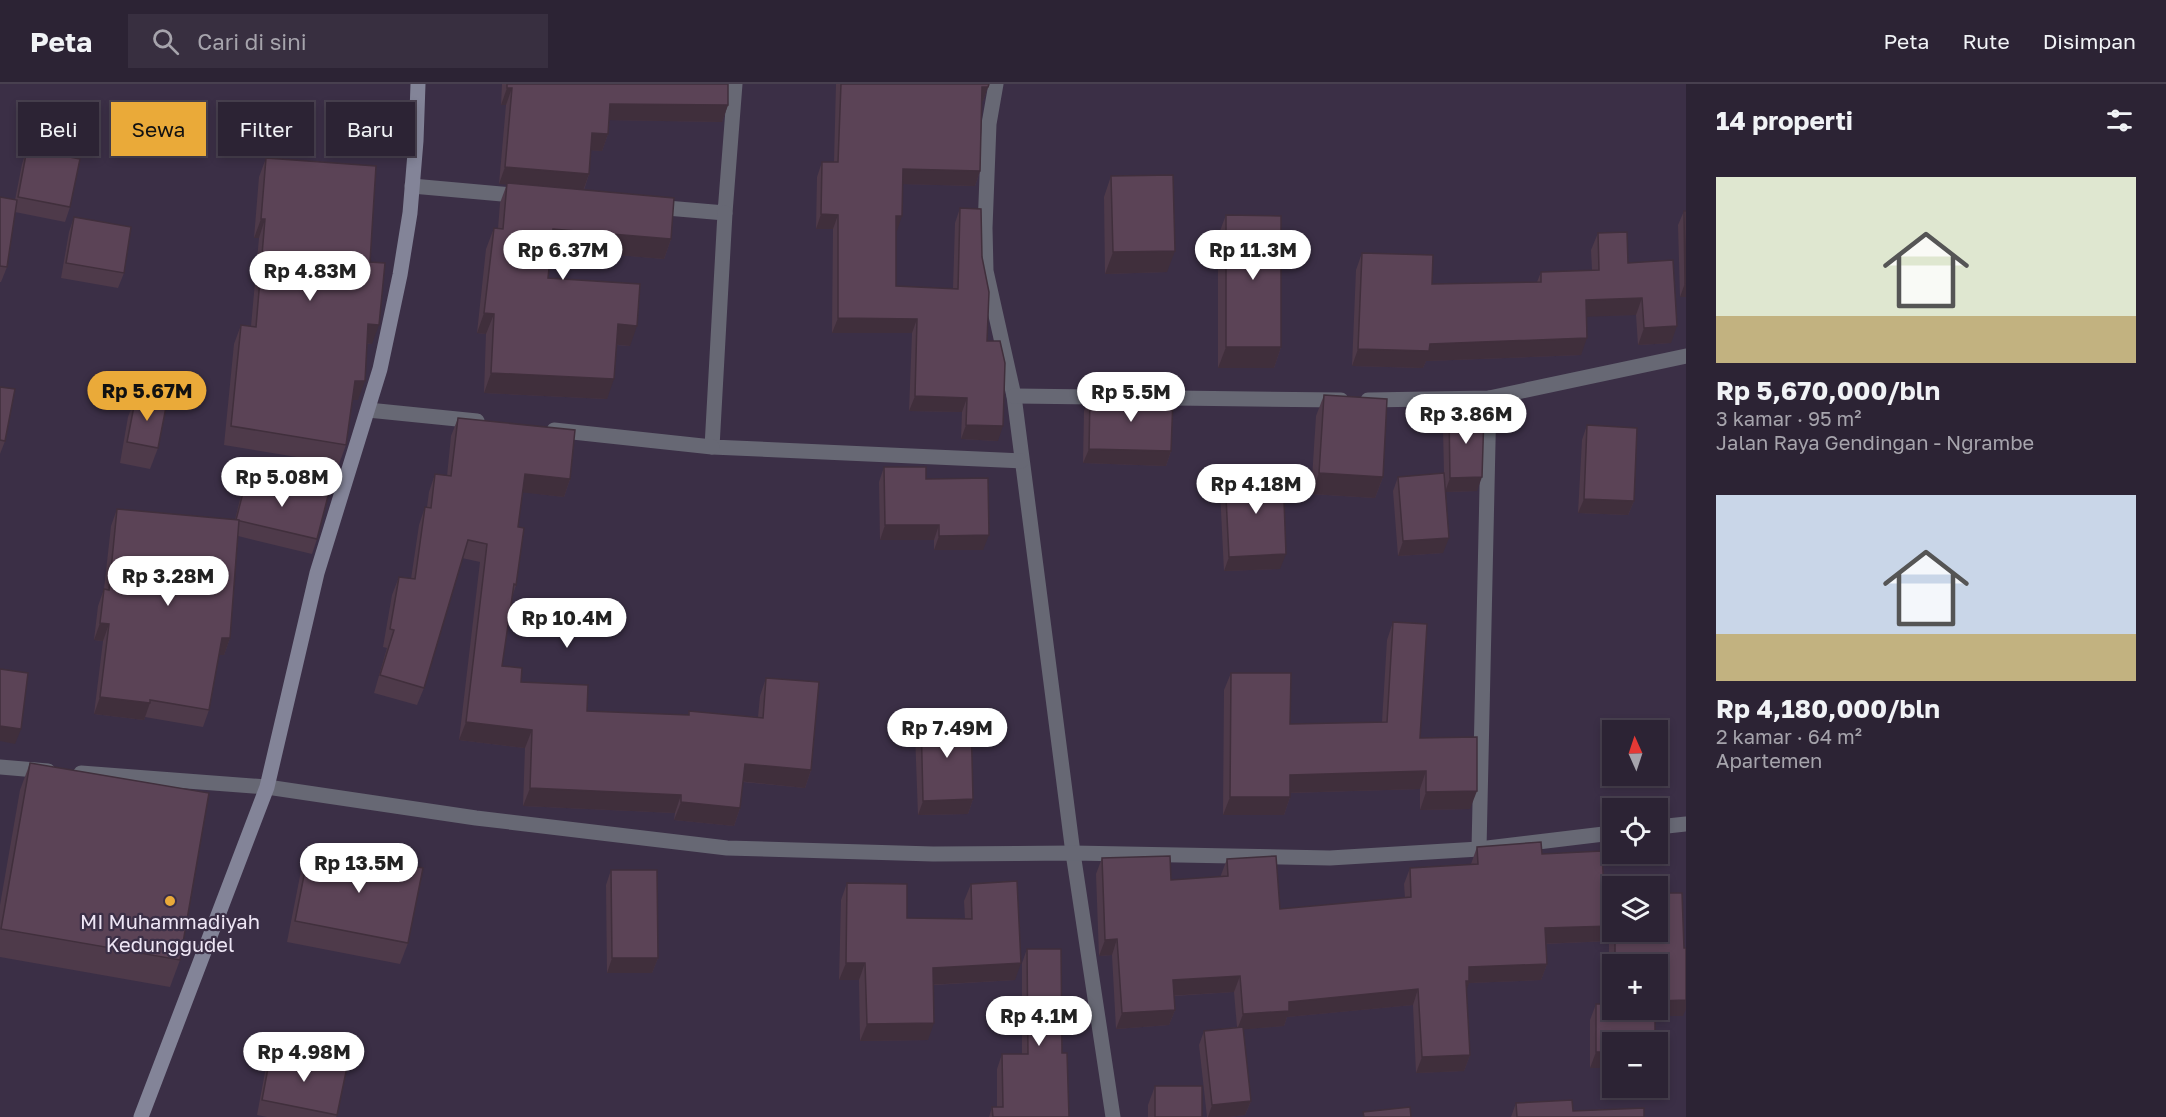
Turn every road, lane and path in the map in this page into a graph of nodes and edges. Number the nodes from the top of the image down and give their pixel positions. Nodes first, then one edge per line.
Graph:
1 (418, 84) edge
2 (735, 84) edge
3 (996, 84) edge
4 (412, 186) junction
5 (540, 197) edge
6 (644, 206) edge
7 (725, 213) junction
8 (1686, 356) edge
9 (1014, 396) junction
10 (1489, 398) junction
11 (368, 410) junction
12 (487, 423) edge
13 (534, 428) edge
14 (712, 447) junction
15 (1021, 461) junction
16 (0, 767) edge
17 (267, 787) junction
18 (1686, 824) edge
19 (1668, 826) edge
20 (1602, 834) edge
21 (1479, 849) junction
22 (1073, 853) junction
23 (141, 1117) edge
24 (1113, 1117) edge

1 - 4 main road
2 - 7 street
3 - 9 street
4 - 5 street
4 - 11 main road
6 - 7 street
7 - 14 street
8 - 10 street
9 - 10 street
9 - 15 street
10 - 21 street
11 - 12 street
11 - 17 main road
13 - 14 street
14 - 15 street
15 - 22 street
16 - 17 street
17 - 22 street
17 - 23 main road
18 - 19 street
20 - 21 street
21 - 22 street
22 - 24 street

